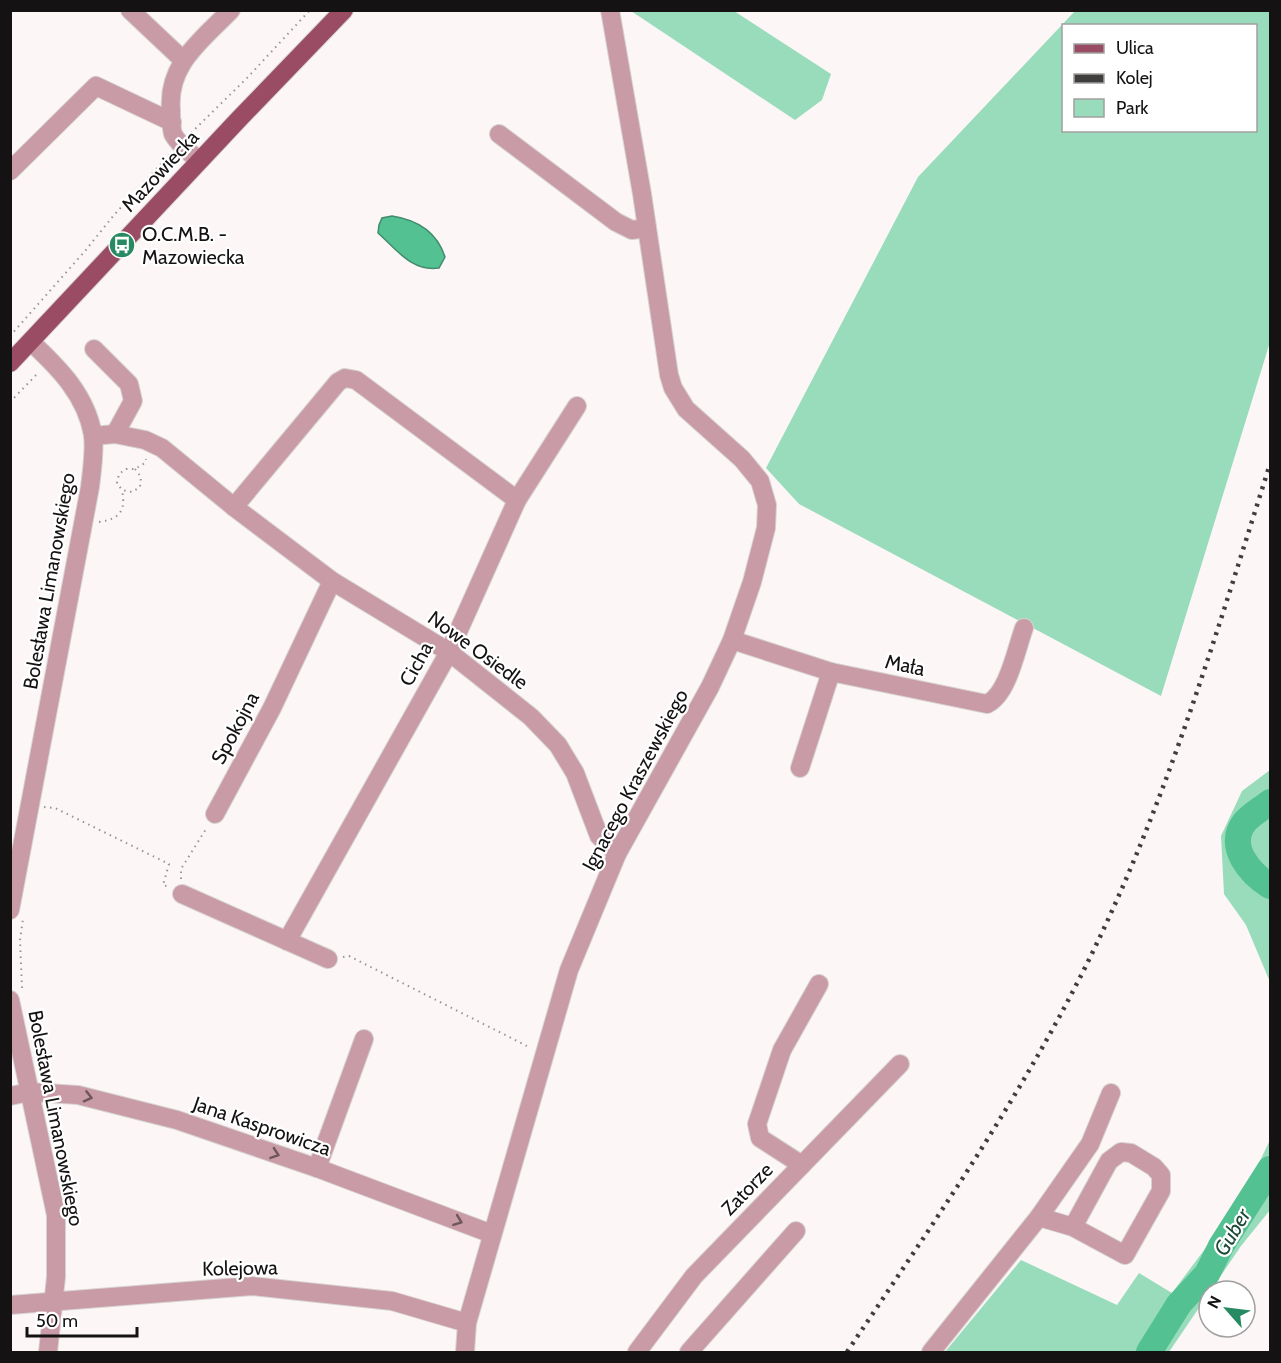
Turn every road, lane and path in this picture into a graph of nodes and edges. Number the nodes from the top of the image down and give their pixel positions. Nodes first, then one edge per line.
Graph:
1 (130, 10) edge
2 (231, 10) edge
3 (310, 10) edge
4 (610, 10) edge
5 (344, 11) edge
6 (183, 60) junction
7 (172, 122) junction
8 (499, 134) dead end
9 (180, 143) junction
10 (199, 161) junction
11 (10, 171) edge
12 (647, 228) junction
13 (10, 336) edge
14 (30, 342) junction
15 (94, 349) dead end
16 (10, 363) edge
17 (43, 368) dead end
18 (10, 402) edge
19 (577, 406) dead end
20 (115, 434) junction
21 (93, 436) junction
22 (147, 452) dead end
23 (135, 469) junction
24 (122, 490) junction
25 (517, 500) junction
26 (234, 507) junction
27 (94, 523) dead end
28 (332, 581) junction
29 (1024, 628) dead end
30 (732, 640) junction
31 (449, 652) junction
32 (831, 672) junction
33 (800, 768) dead end
34 (214, 814) joint
35 (42, 815) dead end
36 (617, 854) junction
37 (182, 894) junction
38 (17, 912) edge
39 (287, 941) junction
40 (328, 959) joint
41 (819, 984) dead end
42 (16, 994) edge
43 (364, 1039) dead end
44 (545, 1055) junction
45 (900, 1064) dead end
46 (30, 1092) junction
47 (1111, 1092) dead end
48 (10, 1096) edge
49 (802, 1165) junction
50 (317, 1168) junction
51 (1039, 1217) junction
52 (1073, 1227) junction
53 (796, 1232) dead end
54 (492, 1234) junction
55 (54, 1302) junction
56 (10, 1305) edge
57 (467, 1323) junction
58 (48, 1353) edge
59 (465, 1353) edge
60 (637, 1353) edge
61 (689, 1353) edge
62 (931, 1353) edge

1 - 6 street
2 - 6 street
3 - 9 path
4 - 12 street, Ignacego Kraszewskiego
5 - 10 main road, Mazowiecka
6 - 7 street
7 - 9 street
7 - 11 street
8 - 12 street
9 - 10 street
9 - 13 path
10 - 14 main road, Mazowiecka
12 - 30 street, Ignacego Kraszewskiego
14 - 16 main road, Mazowiecka
14 - 21 street
15 - 20 street
17 - 18 path
19 - 25 street, Cicha
20 - 21 street, Nowe Osiedle
20 - 26 street, Nowe Osiedle
21 - 38 street, Bolesława Limanowskiego
22 - 23 path
23 - 24 path
23 - 24 path
24 - 27 path
25 - 26 street
25 - 31 street, Cicha
26 - 28 street, Nowe Osiedle
28 - 31 street, Nowe Osiedle
28 - 34 street, Spokojna
29 - 32 street, Mała
30 - 32 street, Mała
30 - 36 street, Ignacego Kraszewskiego
31 - 36 street, Nowe Osiedle
31 - 39 street, Cicha
32 - 33 street
34 - 37 path
35 - 37 path
36 - 44 street, Ignacego Kraszewskiego
37 - 39 street
38 - 42 path
39 - 40 street
40 - 44 path
41 - 49 street
42 - 46 street, Bolesława Limanowskiego
43 - 50 street
44 - 54 street, Ignacego Kraszewskiego
45 - 49 street, Zatorze
46 - 48 street, Jana Kasprowicza
46 -> 50 street, Jana Kasprowicza
46 - 55 street, Bolesława Limanowskiego
47 - 51 street
49 - 60 street, Zatorze
50 -> 54 street, Jana Kasprowicza
51 - 52 street
51 - 62 street
52 - 52 street
53 - 61 street
54 - 57 street, Ignacego Kraszewskiego
55 - 56 street, Kolejowa
55 - 57 street, Kolejowa
55 - 58 street, Bolesława Limanowskiego
57 - 59 street, Ignacego Kraszewskiego

